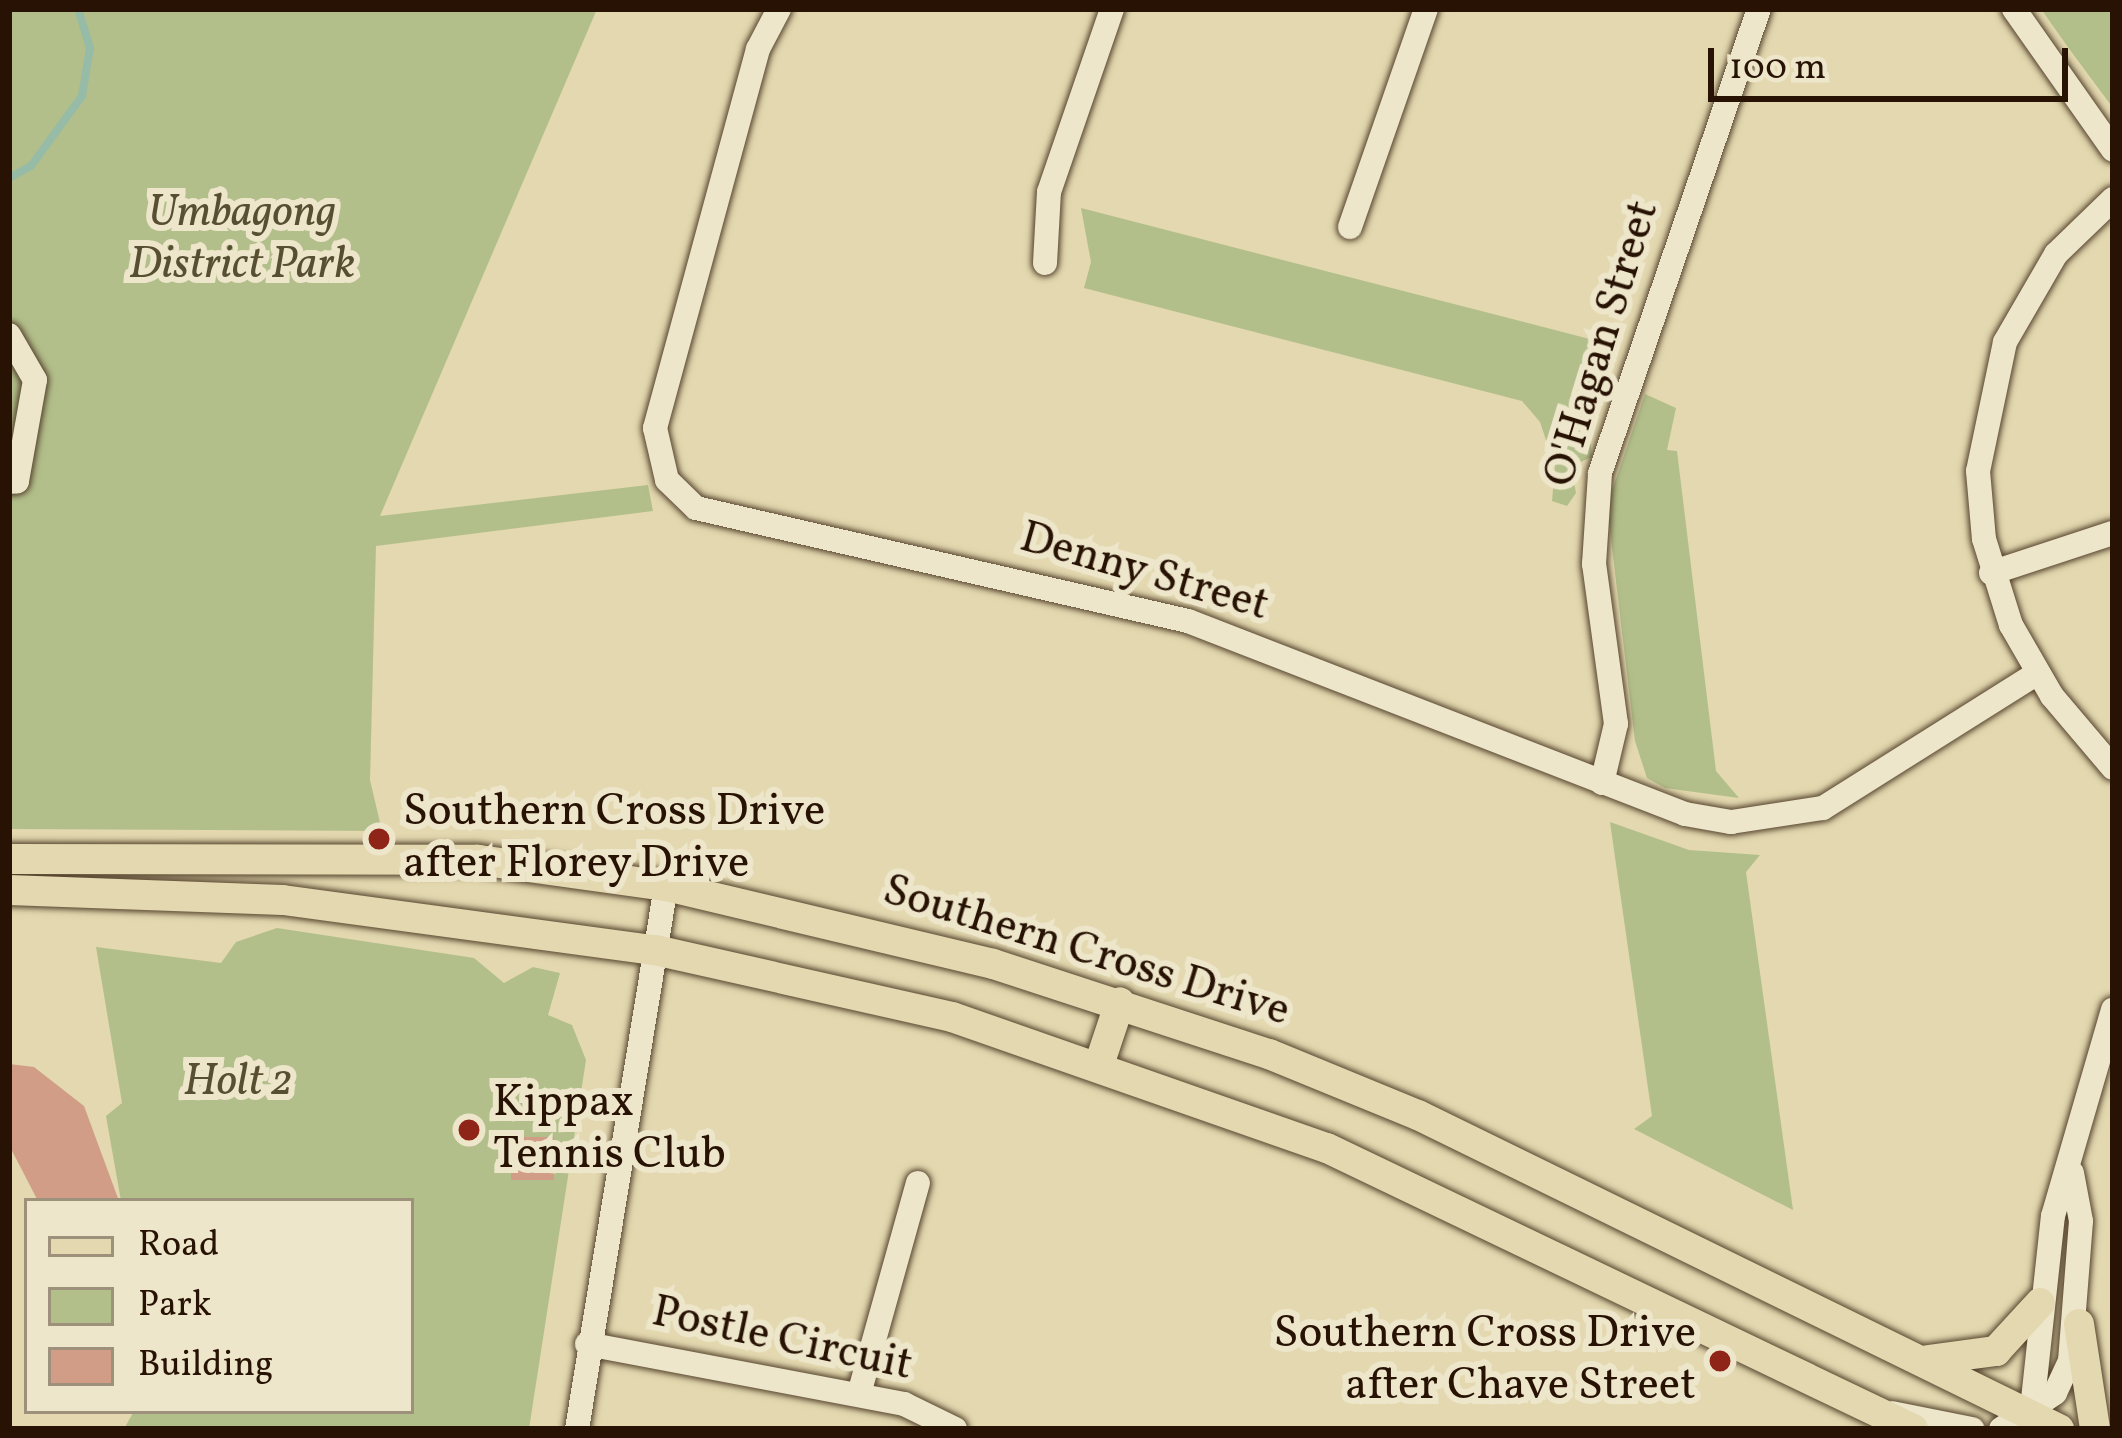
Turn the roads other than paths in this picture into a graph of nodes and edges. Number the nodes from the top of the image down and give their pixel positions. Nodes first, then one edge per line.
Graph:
1 (779, 9) edge
2 (1112, 9) edge
3 (1426, 9) edge
4 (1759, 9) edge
5 (2014, 9) edge
6 (2113, 150) edge
7 (2113, 199) edge
8 (1351, 227) dead end
9 (1045, 263) dead end
10 (9, 335) edge
11 (9, 482) edge
12 (2113, 533) edge
13 (1991, 572) junction
14 (2037, 673) junction
15 (2113, 768) edge
16 (1602, 783) junction
17 (9, 857) edge
18 (55, 875) junction
19 (666, 886) junction
20 (9, 890) edge
21 (655, 950) junction
22 (1120, 1001) junction
23 (2112, 1014) edge
24 (1100, 1065) junction
25 (2072, 1174) junction
26 (918, 1183) dead end
27 (2040, 1304) junction
28 (2078, 1324) junction
29 (587, 1344) junction
30 (1922, 1360) junction
31 (859, 1394) junction
32 (1873, 1409) junction
33 (2029, 1421) edge
34 (577, 1429) edge
35 (956, 1429) edge
36 (1912, 1429) edge
37 (1972, 1429) edge
38 (2001, 1429) edge
39 (2059, 1429) edge
40 (2095, 1429) edge

1 - 16 street, Denny Street
2 - 9 street
3 - 8 street
4 - 16 street, O'Hagan Street
5 - 6 street
7 - 13 street
10 - 11 street
12 - 13 street
13 - 14 street
14 - 15 street
14 - 16 street, Denny Street
17 - 18 main road
18 - 19 main road, Southern Cross Drive
18 - 20 main road, Southern Cross Drive
18 - 21 main road, Southern Cross Drive
19 - 21 street
19 - 22 main road, Southern Cross Drive
21 - 24 main road, Southern Cross Drive
21 - 29 street
22 - 24 main road
22 - 30 main road, Southern Cross Drive
23 - 25 street
24 - 32 main road, Southern Cross Drive
25 - 27 street
25 - 28 street
26 - 31 street
27 - 30 main road
27 - 33 street
28 - 33 street
28 - 40 main road
29 - 31 street, Postle Circuit
29 - 34 street
30 - 33 main road, Southern Cross Drive
31 - 35 street, Postle Circuit
32 - 36 main road, Southern Cross Drive
32 - 37 street
33 - 38 street
33 - 39 main road, Southern Cross Drive

